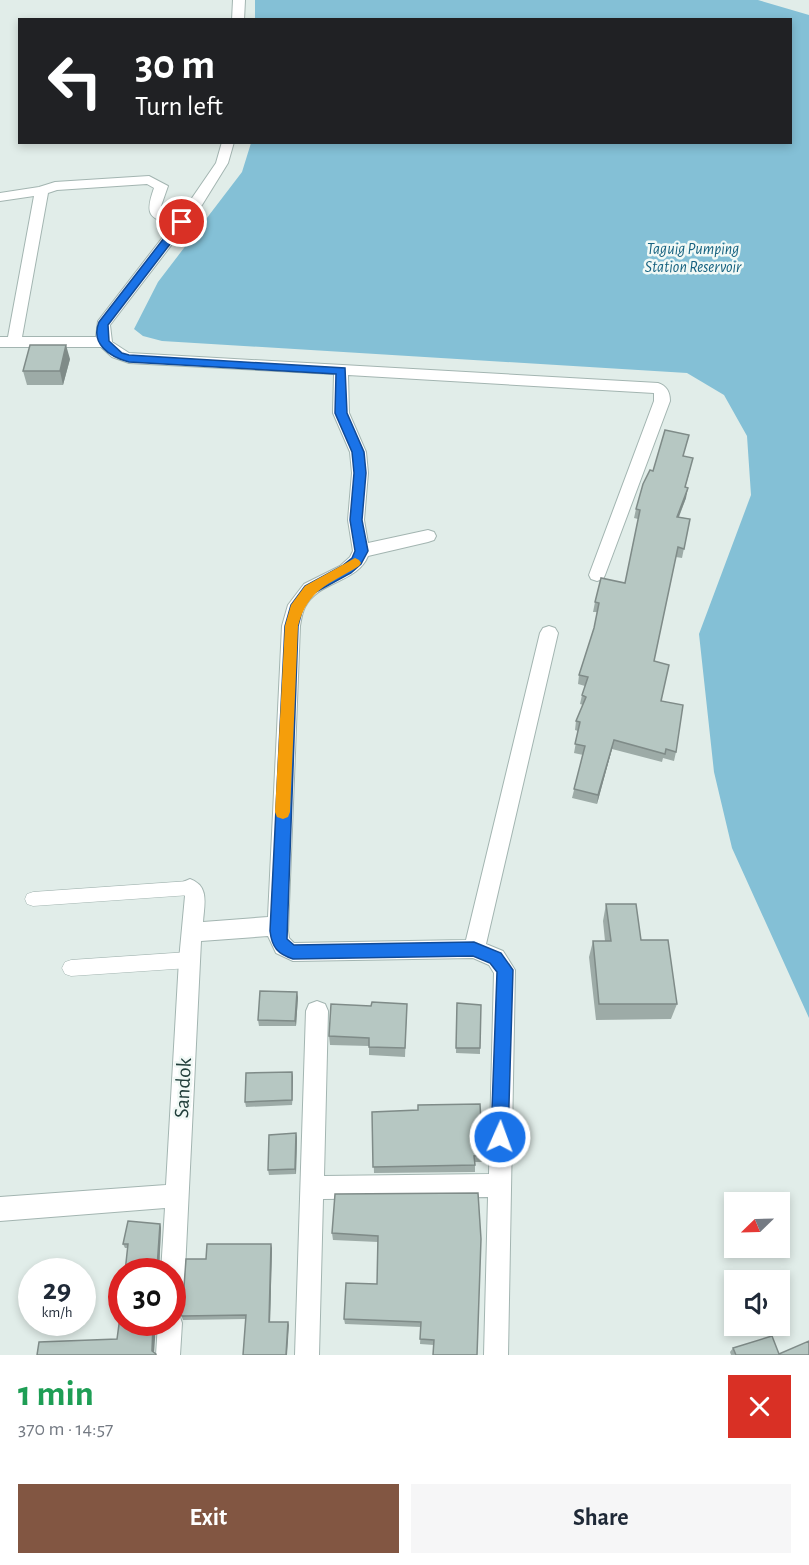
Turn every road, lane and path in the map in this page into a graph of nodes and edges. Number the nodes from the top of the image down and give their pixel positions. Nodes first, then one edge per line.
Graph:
1 (239, 0) edge
2 (238, 18) edge
3 (227, 144) edge
4 (42, 191) junction
5 (0, 197) edge
6 (182, 222) junction
7 (7, 342) edge
8 (104, 342) junction
9 (341, 371) junction
10 (428, 536) dead end
11 (361, 551) junction
12 (597, 575) dead end
13 (549, 633) dead end
14 (190, 888) joint
15 (33, 899) dead end
16 (278, 926) junction
17 (191, 932) junction
18 (474, 949) junction
19 (189, 960) junction
20 (71, 968) dead end
21 (317, 1011) dead end
22 (498, 1185) junction
23 (311, 1188) junction
24 (176, 1196) junction
25 (0, 1209) edge
26 (173, 1258) edge
27 (169, 1336) edge
28 (168, 1355) edge
29 (307, 1355) edge
30 (496, 1355) edge

1 - 2 street
3 - 6 street
4 - 5 street
4 - 6 street
4 - 7 street
6 - 8 street
7 - 8 street
8 - 9 street
9 - 11 street
9 - 12 street
10 - 11 street
11 - 16 street
13 - 18 street
14 - 15 lane
14 - 17 street, Sandok
16 - 17 street
16 - 18 street
17 - 19 street, Sandok
18 - 22 street
19 - 20 lane
19 - 24 street, Sandok
21 - 23 street
22 - 23 street
22 - 30 street
23 - 29 street
24 - 25 street
24 - 26 street, Sandok
27 - 28 street

